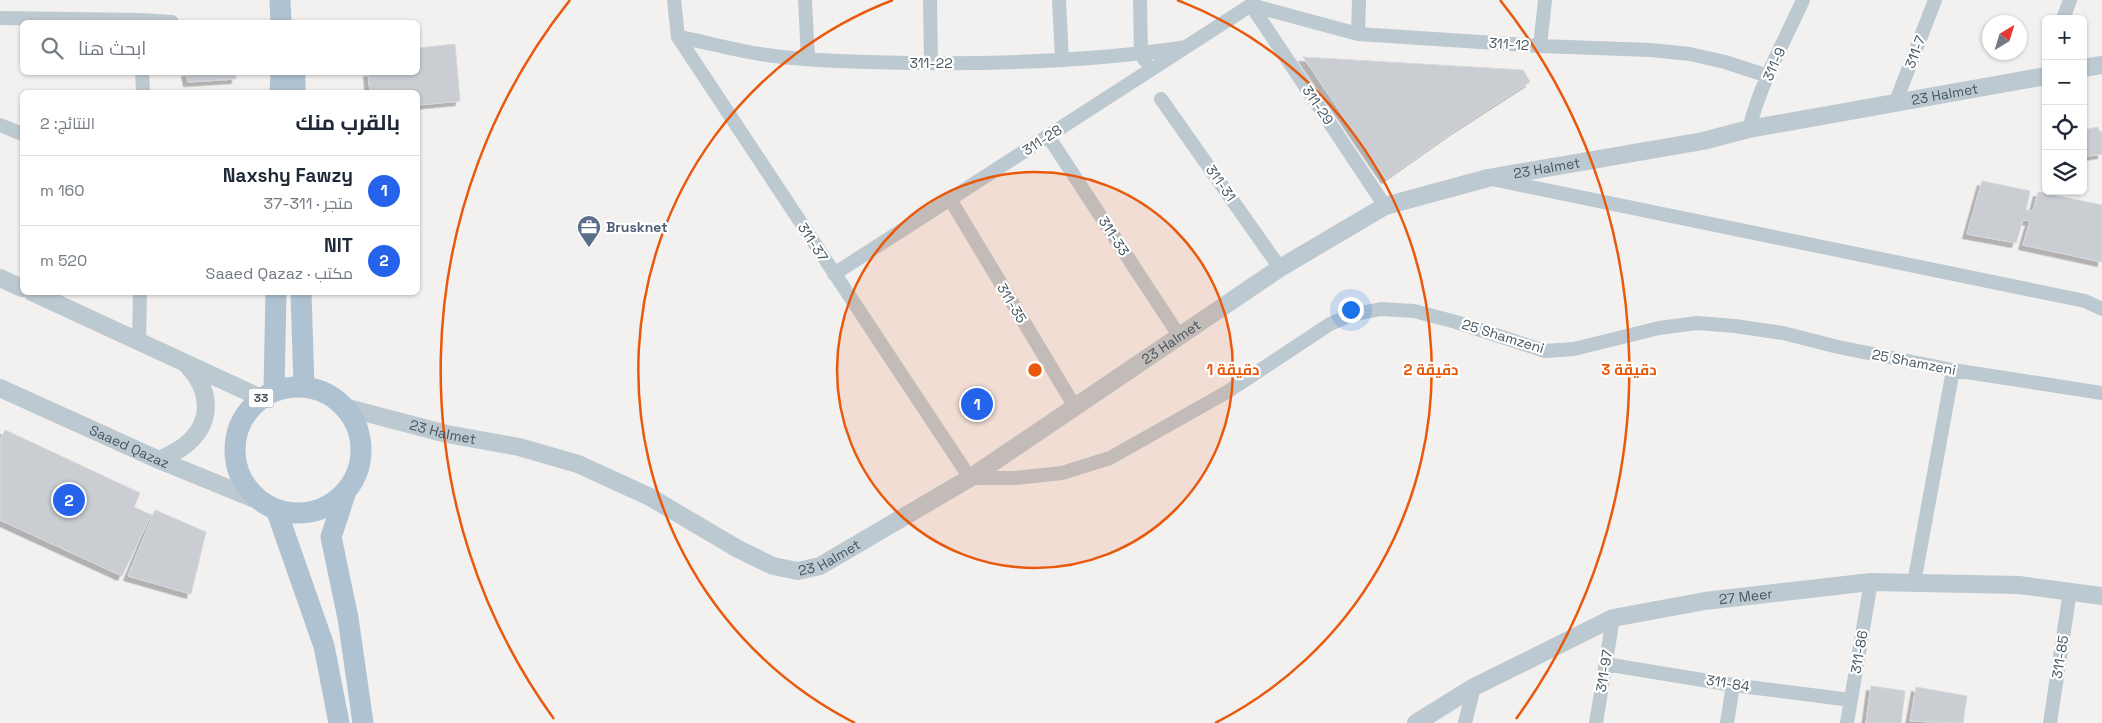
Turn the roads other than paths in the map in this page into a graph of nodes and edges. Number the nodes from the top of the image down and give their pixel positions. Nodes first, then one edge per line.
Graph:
1 (280, 0) edge
2 (292, 0) edge
3 (674, 0) edge
4 (805, 0) edge
5 (930, 0) edge
6 (1059, 0) edge
7 (1140, 0) edge
8 (1359, 0) edge
9 (1545, 0) edge
10 (1803, 0) edge
11 (1935, 0) edge
12 (2068, 1) edge
13 (1251, 5) junction
14 (2064, 15) edge
15 (0, 18) edge
16 (94, 20) edge
17 (281, 20) edge
18 (293, 20) edge
19 (1358, 34) junction
20 (678, 37) junction
21 (1540, 46) junction
22 (1186, 47) junction
23 (1141, 54) junction
24 (808, 59) junction
25 (1062, 60) junction
26 (931, 63) junction
27 (2102, 65) edge
28 (2087, 67) edge
29 (1152, 69) junction
30 (142, 75) edge
31 (281, 75) edge
32 (295, 75) edge
33 (1768, 76) junction
34 (2042, 77) edge
35 (143, 90) edge
36 (280, 90) edge
37 (295, 90) edge
38 (1161, 98) dead end
39 (1895, 104) junction
40 (0, 125) edge
41 (1749, 129) junction
42 (20, 133) edge
43 (1048, 136) junction
44 (1488, 178) junction
45 (950, 199) junction
46 (1385, 206) junction
47 (1280, 268) junction
48 (834, 274) junction
49 (0, 278) edge
50 (20, 287) edge
51 (38, 295) edge
52 (140, 295) edge
53 (276, 295) edge
54 (301, 295) edge
55 (2102, 309) edge
56 (1180, 337) junction
57 (139, 342) junction
58 (186, 363) junction
59 (1953, 370) junction
60 (304, 387) junction
61 (0, 388) edge
62 (2102, 393) edge
63 (268, 395) junction
64 (344, 407) junction
65 (1075, 407) junction
66 (159, 460) junction
67 (970, 478) junction
68 (346, 491) junction
69 (269, 506) junction
70 (1871, 582) junction
71 (1914, 583) junction
72 (2070, 591) junction
73 (2102, 596) edge
74 (1613, 618) junction
75 (1605, 664) junction
76 (1733, 684) junction
77 (1474, 687) junction
78 (1851, 700) junction
79 (339, 723) edge
80 (363, 723) edge
81 (1416, 723) edge
82 (1465, 723) edge
83 (1596, 723) edge
84 (1727, 723) edge
85 (1847, 723) edge
86 (2050, 723) edge

1 - 17 main road
2 - 18 main road
3 - 20 street, 311-37
4 - 24 street
5 - 26 street
6 - 25 street
7 - 23 street
8 - 19 street
9 - 21 street
10 - 33 street, 311-9
11 - 39 street, 311-7
12 - 14 street
13 - 19 street, 311-12
13 - 22 street, 311-28
13 - 46 street, 311-29
15 - 16 street
19 - 21 street, 311-12
20 - 24 street, 311-22
20 - 48 street, 311-37
21 - 33 street, 311-12
22 - 23 street, 311-22
22 - 29 street, 311-28
23 - 25 street, 311-22
23 - 29 street
24 - 26 street, 311-22
25 - 26 street, 311-22
27 - 28 street
29 - 43 street, 311-28
30 - 35 street
31 - 36 main road
32 - 37 main road
33 - 41 street, 311-9
34 - 39 street, 23 Halmet
38 - 47 street, 311-31
39 - 41 street, 23 Halmet
40 - 42 street
41 - 44 street, 23 Halmet
43 - 45 street, 311-28
43 - 56 street, 311-33
44 - 46 street, 23 Halmet
44 - 55 street
45 - 48 street, 311-28
45 - 65 street, 311-35
46 - 47 street, 23 Halmet
47 - 56 street, 23 Halmet
48 - 67 street, 311-37
49 - 50 street
51 - 57 street
52 - 57 street
53 - 63 main road, 33
54 - 60 main road
56 - 65 street, 23 Halmet
57 - 58 street
58 - 63 street
58 - 66 street
59 - 62 street, 25 Shamzeni
59 - 67 street, 25 Shamzeni
59 - 71 street
60 - 63 main road, 33
60 - 64 main road, 33
61 - 66 street, Saaed Qazaz
63 - 69 main road, 33
64 - 67 street, 23 Halmet
64 - 68 main road, 33
65 - 67 street, 23 Halmet
66 - 69 street, Saaed Qazaz
68 - 69 main road, 33
68 - 80 main road, 33
69 - 79 main road, 33
70 - 71 street, 27 Meer
70 - 74 street, 27 Meer
70 - 78 street, 311-86
71 - 72 street, 27 Meer
72 - 73 street, 27 Meer
72 - 86 street, 311-85
74 - 75 street, 311-97
74 - 77 street, 27 Meer
75 - 76 street, 311-84
75 - 83 street, 311-97
76 - 78 street, 311-84
76 - 84 street
77 - 81 street, 27 Meer
77 - 82 street
78 - 85 street, 311-86

